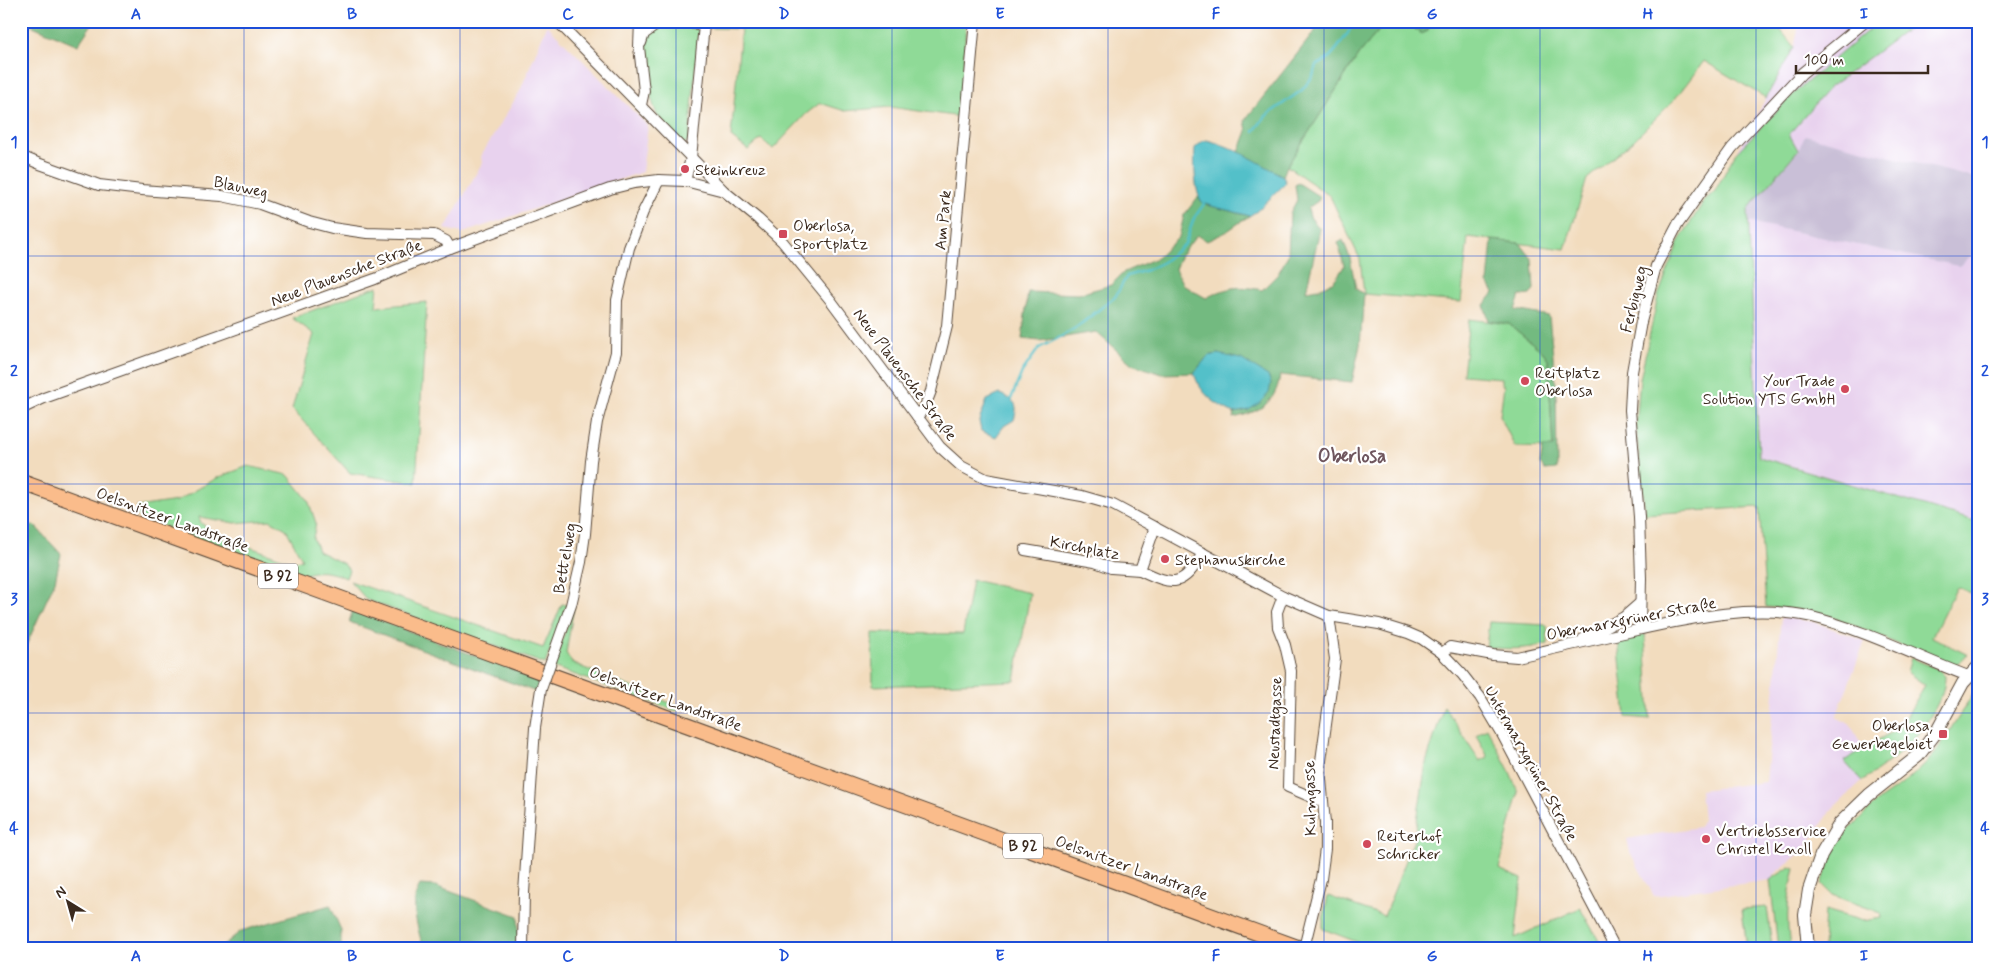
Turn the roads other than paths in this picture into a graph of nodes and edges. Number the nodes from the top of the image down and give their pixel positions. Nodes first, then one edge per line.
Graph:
1 (557, 21) edge
2 (640, 21) edge
3 (662, 21) edge
4 (678, 21) edge
5 (975, 21) edge
6 (1866, 21) edge
7 (639, 47) junction
8 (641, 105) junction
9 (21, 156) edge
10 (692, 158) junction
11 (659, 180) junction
12 (685, 181) junction
13 (724, 191) junction
14 (450, 248) junction
15 (21, 409) edge
16 (917, 416) junction
17 (21, 482) edge
18 (1155, 527) junction
19 (1025, 550) dead end
20 (1203, 553) junction
21 (1140, 570) junction
22 (1283, 596) junction
23 (1640, 603) junction
24 (1329, 616) junction
25 (1640, 630) junction
26 (1571, 645) junction
27 (1442, 653) junction
28 (1978, 667) edge
29 (1968, 676) junction
30 (1323, 802) junction
31 (524, 948) edge
32 (1299, 948) edge
33 (1304, 948) edge
34 (1615, 948) edge
35 (1808, 948) edge

1 - 8 street
2 - 7 street
3 - 7 street
4 - 10 street
5 - 16 street, Am Park
6 - 23 street, Ferbigweg
7 - 8 street
8 - 10 street
9 - 14 street, Blauweg
10 - 12 street
10 - 13 street
11 - 12 street, Neue Plauensche Straße
11 - 14 street, Neue Plauensche Straße
11 - 31 street, Bettelweg, bridge
12 - 13 street, Neue Plauensche Straße
13 - 16 street, Neue Plauensche Straße
14 - 15 street, Neue Plauensche Straße
16 - 18 street, Neue Plauensche Straße
17 - 32 main road, Oelsnitzer Landstraße / B 92
18 - 20 street, Neue Plauensche Straße
18 - 21 street, Kirchplatz
19 - 21 street, Kirchplatz
20 - 21 street, Kirchplatz
20 - 22 street, Neue Plauensche Straße
22 - 24 street, Neue Plauensche Straße
22 - 30 street, Neustadtgasse
23 - 25 street, Ferbigweg
23 - 26 street
24 - 27 street, Untermarxgrüner Straße
24 - 30 street, Kulmgasse
25 - 26 street, Obermarxgrüner Straße
25 - 29 street, Obermarxgrüner Straße
26 - 27 street, Obermarxgrüner Straße
27 - 34 street, Untermarxgrüner Straße
28 - 29 street
29 - 35 street
30 - 33 street, Kulmgasse

